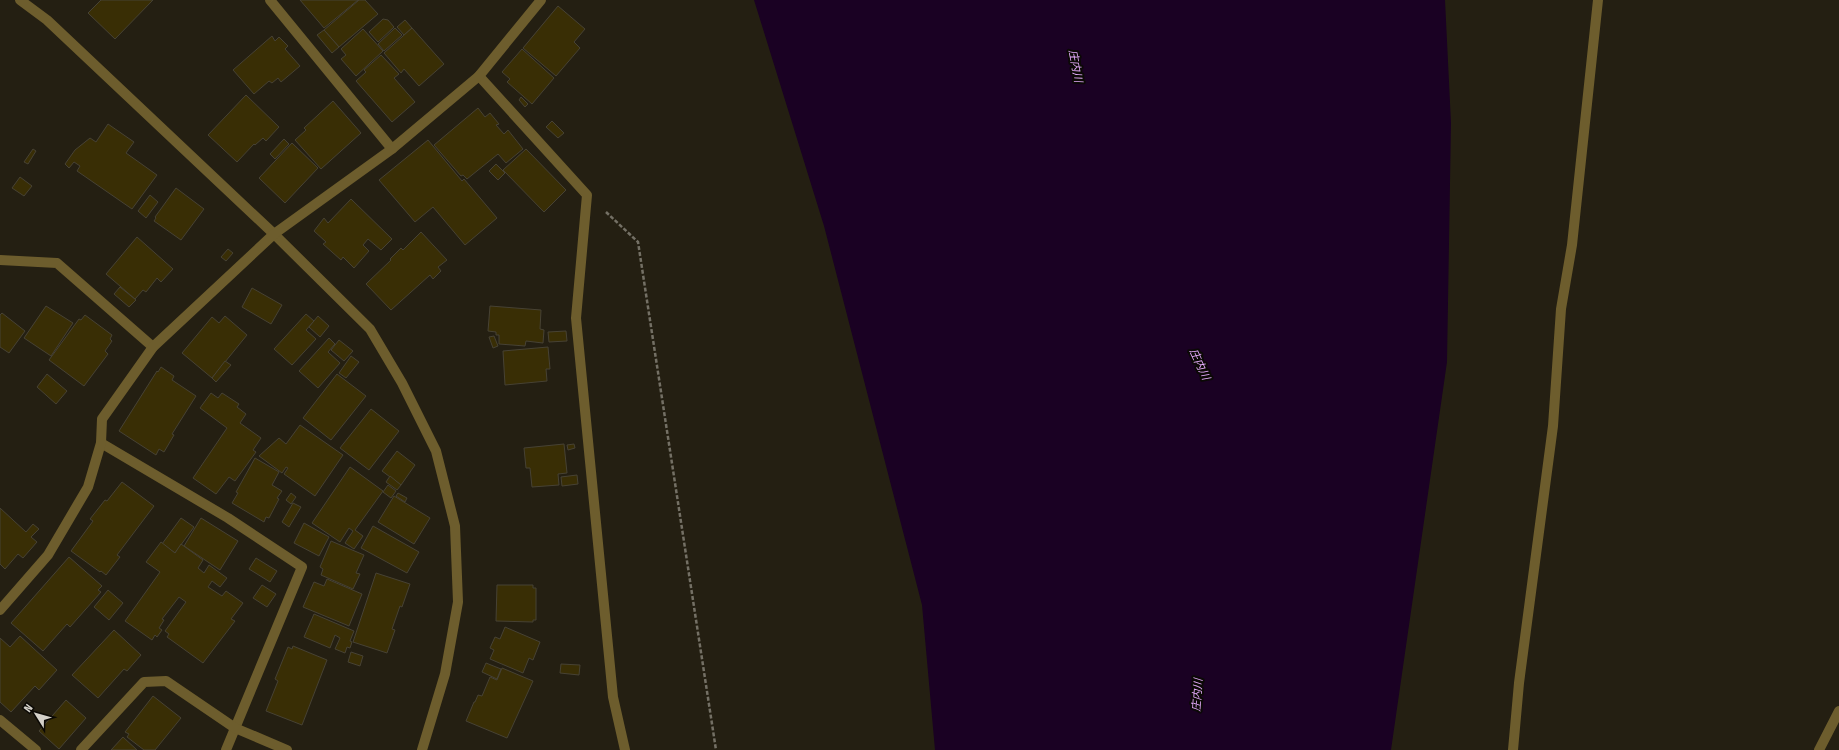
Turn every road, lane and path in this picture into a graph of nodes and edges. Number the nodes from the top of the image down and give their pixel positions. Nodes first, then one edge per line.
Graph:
1 (20, 0) edge
2 (270, 0) edge
3 (541, 0) edge
4 (1598, 0) edge
5 (479, 76) junction
6 (392, 149) junction
7 (587, 195) junction
8 (274, 234) junction
9 (0, 260) edge
10 (153, 348) junction
11 (101, 443) junction
12 (0, 610) edge
13 (1839, 711) edge
14 (0, 720) edge
15 (235, 728) junction
16 (36, 750) edge
17 (81, 750) edge
18 (226, 750) edge
19 (287, 750) edge
20 (422, 750) edge
21 (625, 750) edge
22 (716, 750) edge
23 (1513, 750) edge
24 (1819, 750) edge

1 - 8 street
2 - 6 street
3 - 5 street
4 - 23 street
5 - 6 street
5 - 7 street
6 - 8 street
7 - 21 street
7 - 22 path
8 - 10 street
8 - 20 street
9 - 10 street
10 - 11 street
11 - 12 street
11 - 15 street
13 - 24 street
14 - 16 street
15 - 17 street
15 - 18 street
15 - 19 street

